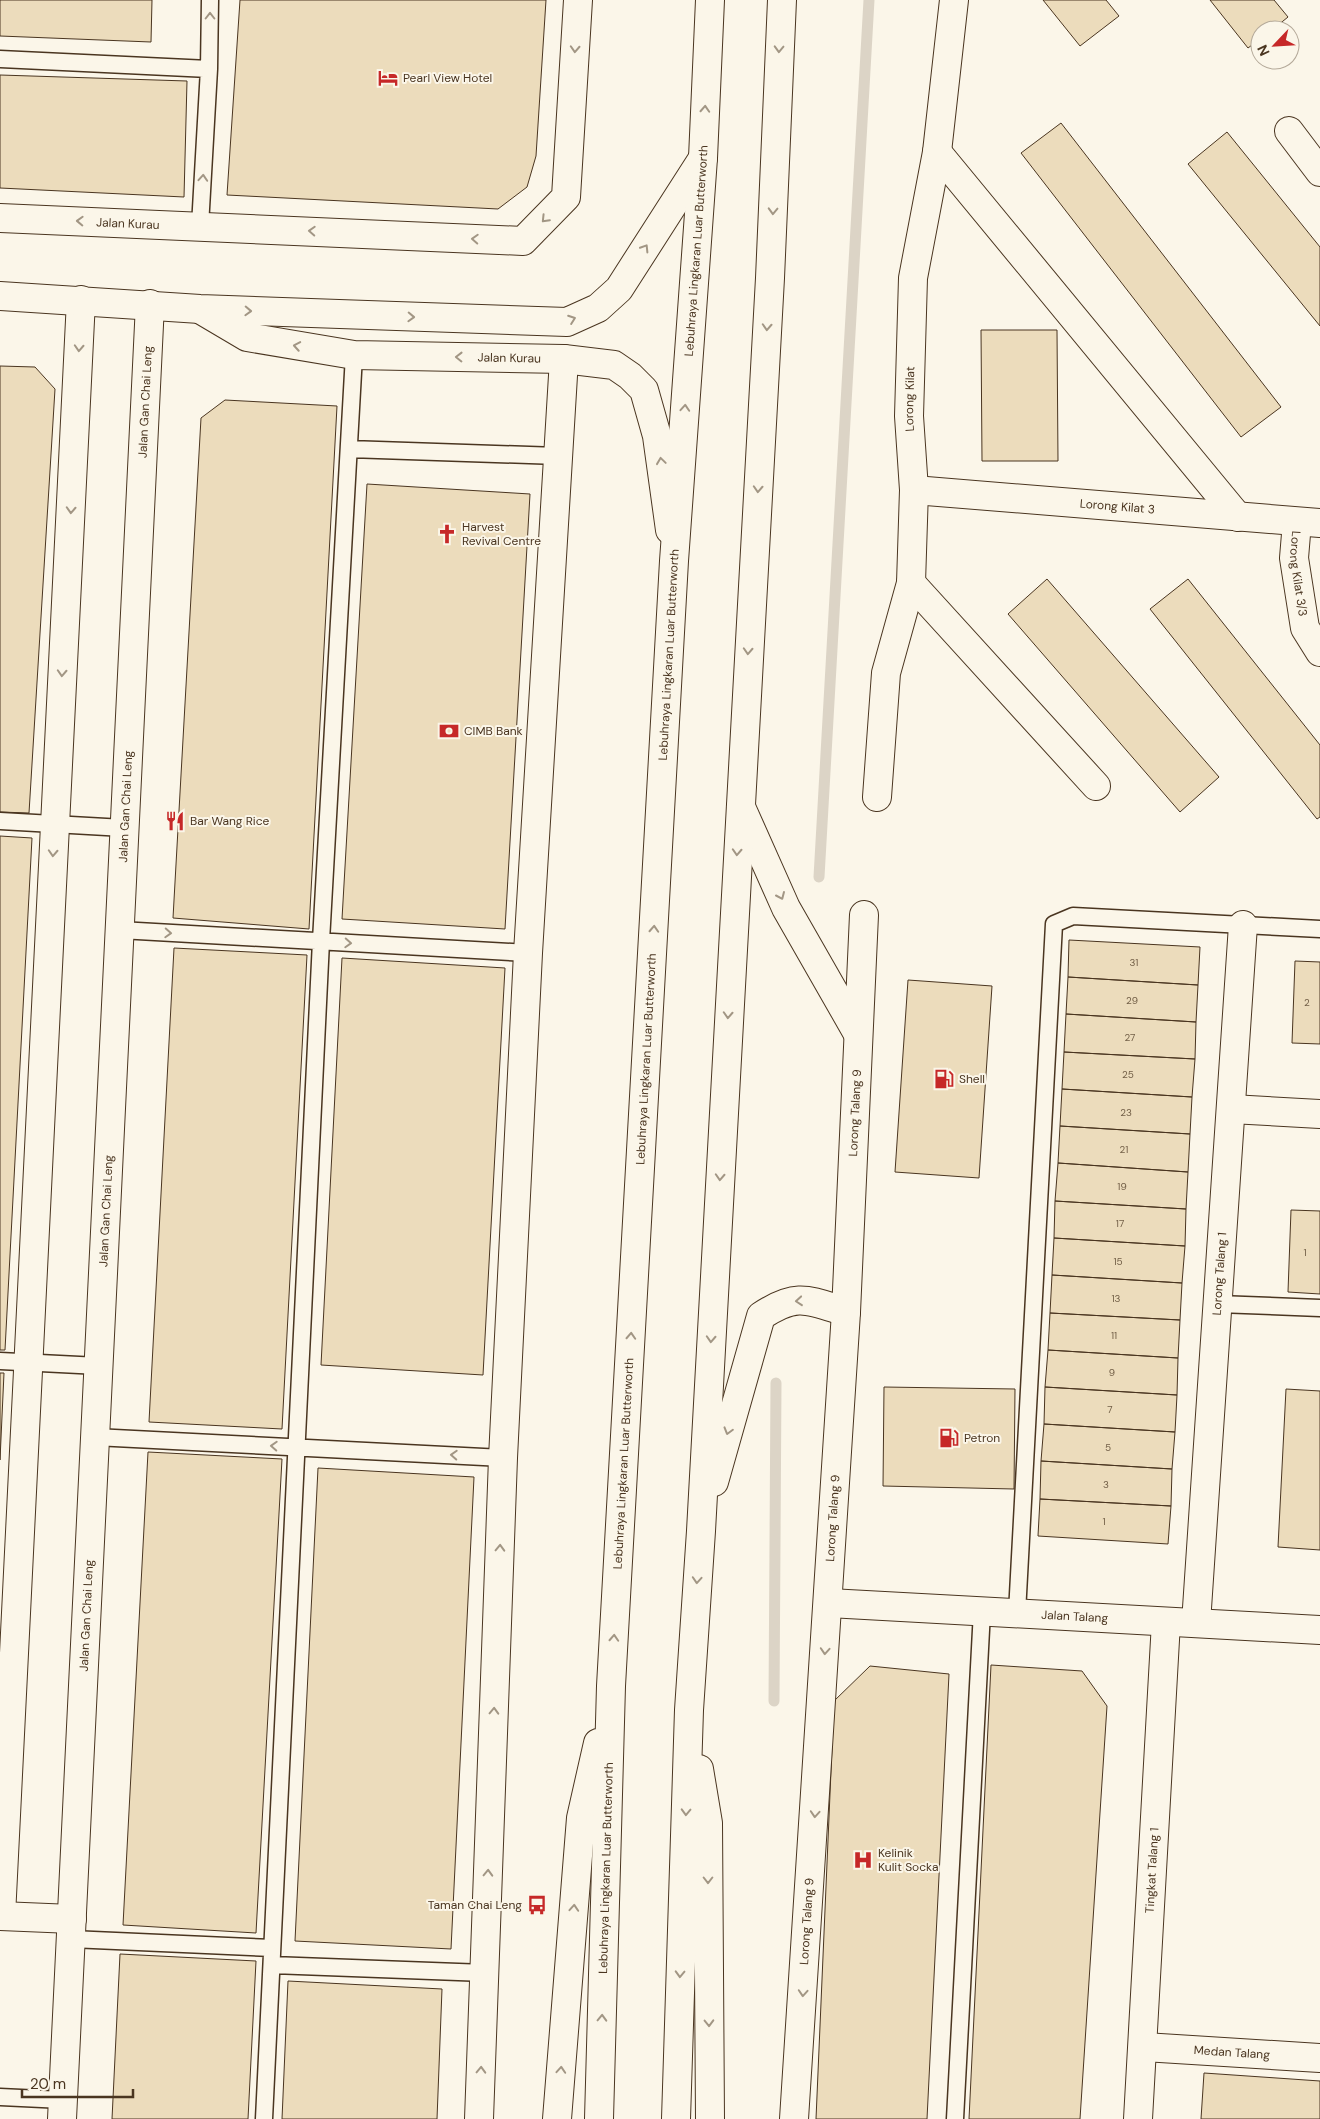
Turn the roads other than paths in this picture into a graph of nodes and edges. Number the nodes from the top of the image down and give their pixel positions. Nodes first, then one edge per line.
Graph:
1 (210, 0) edge
2 (578, 0) edge
3 (710, 0) edge
4 (782, 0) edge
5 (954, 0) edge
6 (0, 59) edge
7 (210, 69) junction
8 (1289, 131) dead end
9 (937, 152) junction
10 (703, 158) junction
11 (1320, 172) edge
12 (0, 218) edge
13 (200, 226) junction
14 (0, 296) edge
15 (81, 300) junction
16 (150, 304) junction
17 (200, 309) junction
18 (354, 355) junction
19 (564, 359) junction
20 (349, 449) junction
21 (558, 456) junction
22 (914, 490) junction
23 (1238, 517) junction
24 (1308, 522) edge
25 (674, 561) junction
26 (911, 583) junction
27 (1320, 652) edge
28 (1096, 786) dead end
29 (877, 797) dead end
30 (740, 804) junction
31 (0, 821) edge
32 (55, 824) junction
33 (124, 828) junction
34 (864, 915) dead end
35 (1243, 925) junction
36 (1320, 929) edge
37 (120, 930) junction
38 (321, 942) junction
39 (528, 953) junction
40 (858, 1034) junction
41 (1231, 1109) junction
42 (1320, 1114) edge
43 (1218, 1304) junction
44 (1320, 1308) edge
45 (846, 1312) junction
46 (0, 1361) edge
47 (28, 1362) junction
48 (99, 1366) junction
49 (95, 1437) junction
50 (297, 1447) junction
51 (503, 1458) junction
52 (701, 1531) junction
53 (829, 1603) junction
54 (982, 1611) junction
55 (1017, 1613) junction
56 (1166, 1622) junction
57 (1196, 1624) junction
58 (1320, 1630) edge
59 (611, 1686) junction
60 (689, 1710) junction
61 (0, 1916) edge
62 (72, 1929) junction
63 (272, 1948) junction
64 (272, 1965) junction
65 (485, 1973) junction
66 (1144, 2047) junction
67 (1320, 2058) edge
68 (0, 2097) edge
69 (63, 2110) edge
70 (264, 2119) edge
71 (479, 2119) edge
72 (557, 2119) edge
73 (599, 2119) edge
74 (676, 2119) edge
75 (710, 2119) edge
76 (794, 2119) edge
77 (955, 2119) edge
78 (1138, 2119) edge

7 -> 1 lane
2 -> 13 main road, Jalan Kurau
10 -> 3 main road, Lebuhraya Lingkaran Luar Butterworth
4 -> 30 main road
5 - 9 main road, Lorong Kilat
6 - 7 lane
13 -> 7 lane
8 - 11 main road
9 - 22 main road, Lorong Kilat
9 - 23 main road
17 -> 10 main road, Jalan Kurau
25 -> 10 main road, Lebuhraya Lingkaran Luar Butterworth
13 -> 12 main road, Jalan Kurau
14 - 15 main road, Jalan Kurau
15 - 16 main road, Jalan Kurau
15 -> 32 main road
16 - 17 main road, Jalan Kurau
16 - 33 main road, Jalan Gan Chai Leng
18 -> 17 main road, Jalan Kurau
19 -> 18 main road, Jalan Kurau
18 - 20 lane
19 - 21 main road
25 -> 19 main road, Jalan Kurau
20 - 21 lane
20 - 38 lane
21 - 39 main road
22 - 23 main road, Lorong Kilat 3
22 - 26 main road, Lorong Kilat
23 - 24 main road, Lorong Kilat 3
24 - 27 main road, Lorong Kilat 3/3
59 -> 25 main road, Lebuhraya Lingkaran Luar Butterworth
26 - 28 main road
26 - 29 main road, Lorong Kilat
30 -> 40 main road
30 -> 52 main road
31 - 32 lane
32 - 33 lane
32 -> 47 main road
33 - 37 main road, Jalan Gan Chai Leng
34 - 40 main road, Lorong Talang 9
35 - 36 lane
35 - 41 main road, Lorong Talang 1
35 - 55 lane
37 -> 38 lane
37 - 48 main road, Jalan Gan Chai Leng
38 -> 39 lane
38 - 50 lane
39 - 51 main road
40 - 45 main road, Lorong Talang 9
41 - 42 main road
41 - 43 main road, Lorong Talang 1
43 - 44 lane
43 - 57 main road, Lorong Talang 1
45 -> 52 main road
45 - 53 main road, Lorong Talang 9
46 - 47 lane
47 - 48 lane
47 - 61 main road
48 - 49 main road, Jalan Gan Chai Leng
50 -> 49 lane
49 - 62 main road, Jalan Gan Chai Leng
51 -> 50 lane
50 - 63 lane
65 -> 51 main road
52 -> 60 main road
53 - 54 main road, Jalan Talang
53 -> 76 main road, Lorong Talang 9
54 - 55 main road, Jalan Talang
54 - 77 lane
55 - 56 main road, Jalan Talang
56 - 57 main road, Jalan Talang
56 - 66 main road, Tingkat Talang 1
57 - 58 main road, Jalan Talang
72 -> 59 main road
73 -> 59 main road, Lebuhraya Lingkaran Luar Butterworth
60 -> 74 main road
60 -> 75 main road
61 - 62 main road
62 - 63 lane
62 - 69 main road, Jalan Gan Chai Leng
63 - 64 lane
64 - 65 lane
64 - 70 lane
71 -> 65 main road
66 - 67 main road, Medan Talang
66 - 78 main road, Tingkat Talang 1
68 - 69 lane

